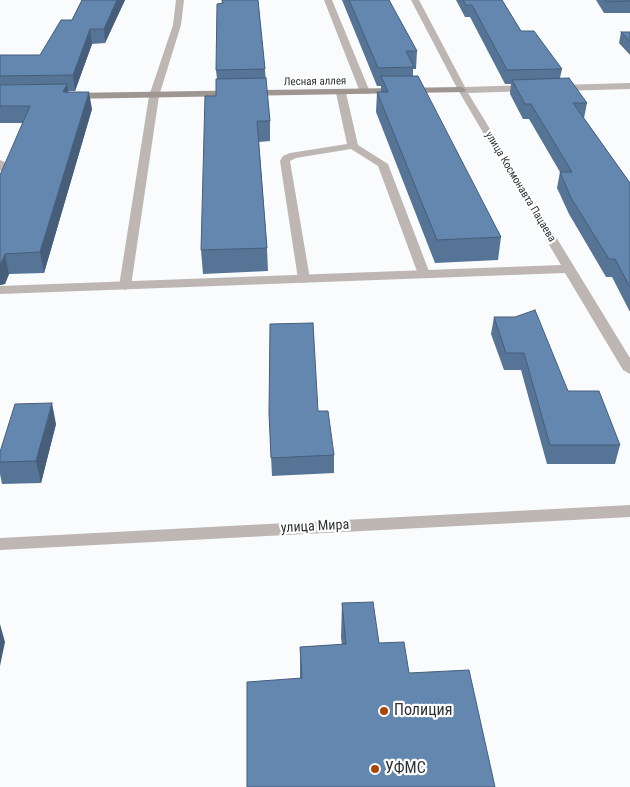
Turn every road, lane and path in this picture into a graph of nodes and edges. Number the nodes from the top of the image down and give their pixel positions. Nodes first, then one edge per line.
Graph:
1 (180, 0) edge
2 (328, 0) edge
3 (415, 0) edge
4 (630, 86) edge
5 (462, 90) junction
6 (365, 92) junction
7 (342, 93) junction
8 (58, 96) edge
9 (154, 96) junction
10 (354, 146) junction
11 (568, 269) junction
12 (424, 274) junction
13 (304, 279) junction
14 (125, 286) junction
15 (0, 290) edge
16 (630, 370) edge
17 (630, 511) edge
18 (0, 544) edge

1 - 9 street
2 - 6 street
3 - 5 street, улица Космонавта Пацаева
4 - 5 street, Лесная аллея
5 - 6 street, Лесная аллея
5 - 11 street, улица Космонавта Пацаева
6 - 7 street, Лесная аллея
7 - 9 street, Лесная аллея
7 - 10 street
8 - 9 street, Лесная аллея
9 - 14 street
10 - 12 street
10 - 13 street
11 - 12 street
11 - 16 street, улица Космонавта Пацаева
12 - 13 street
13 - 14 street
14 - 15 street
17 - 18 street, улица Мира

